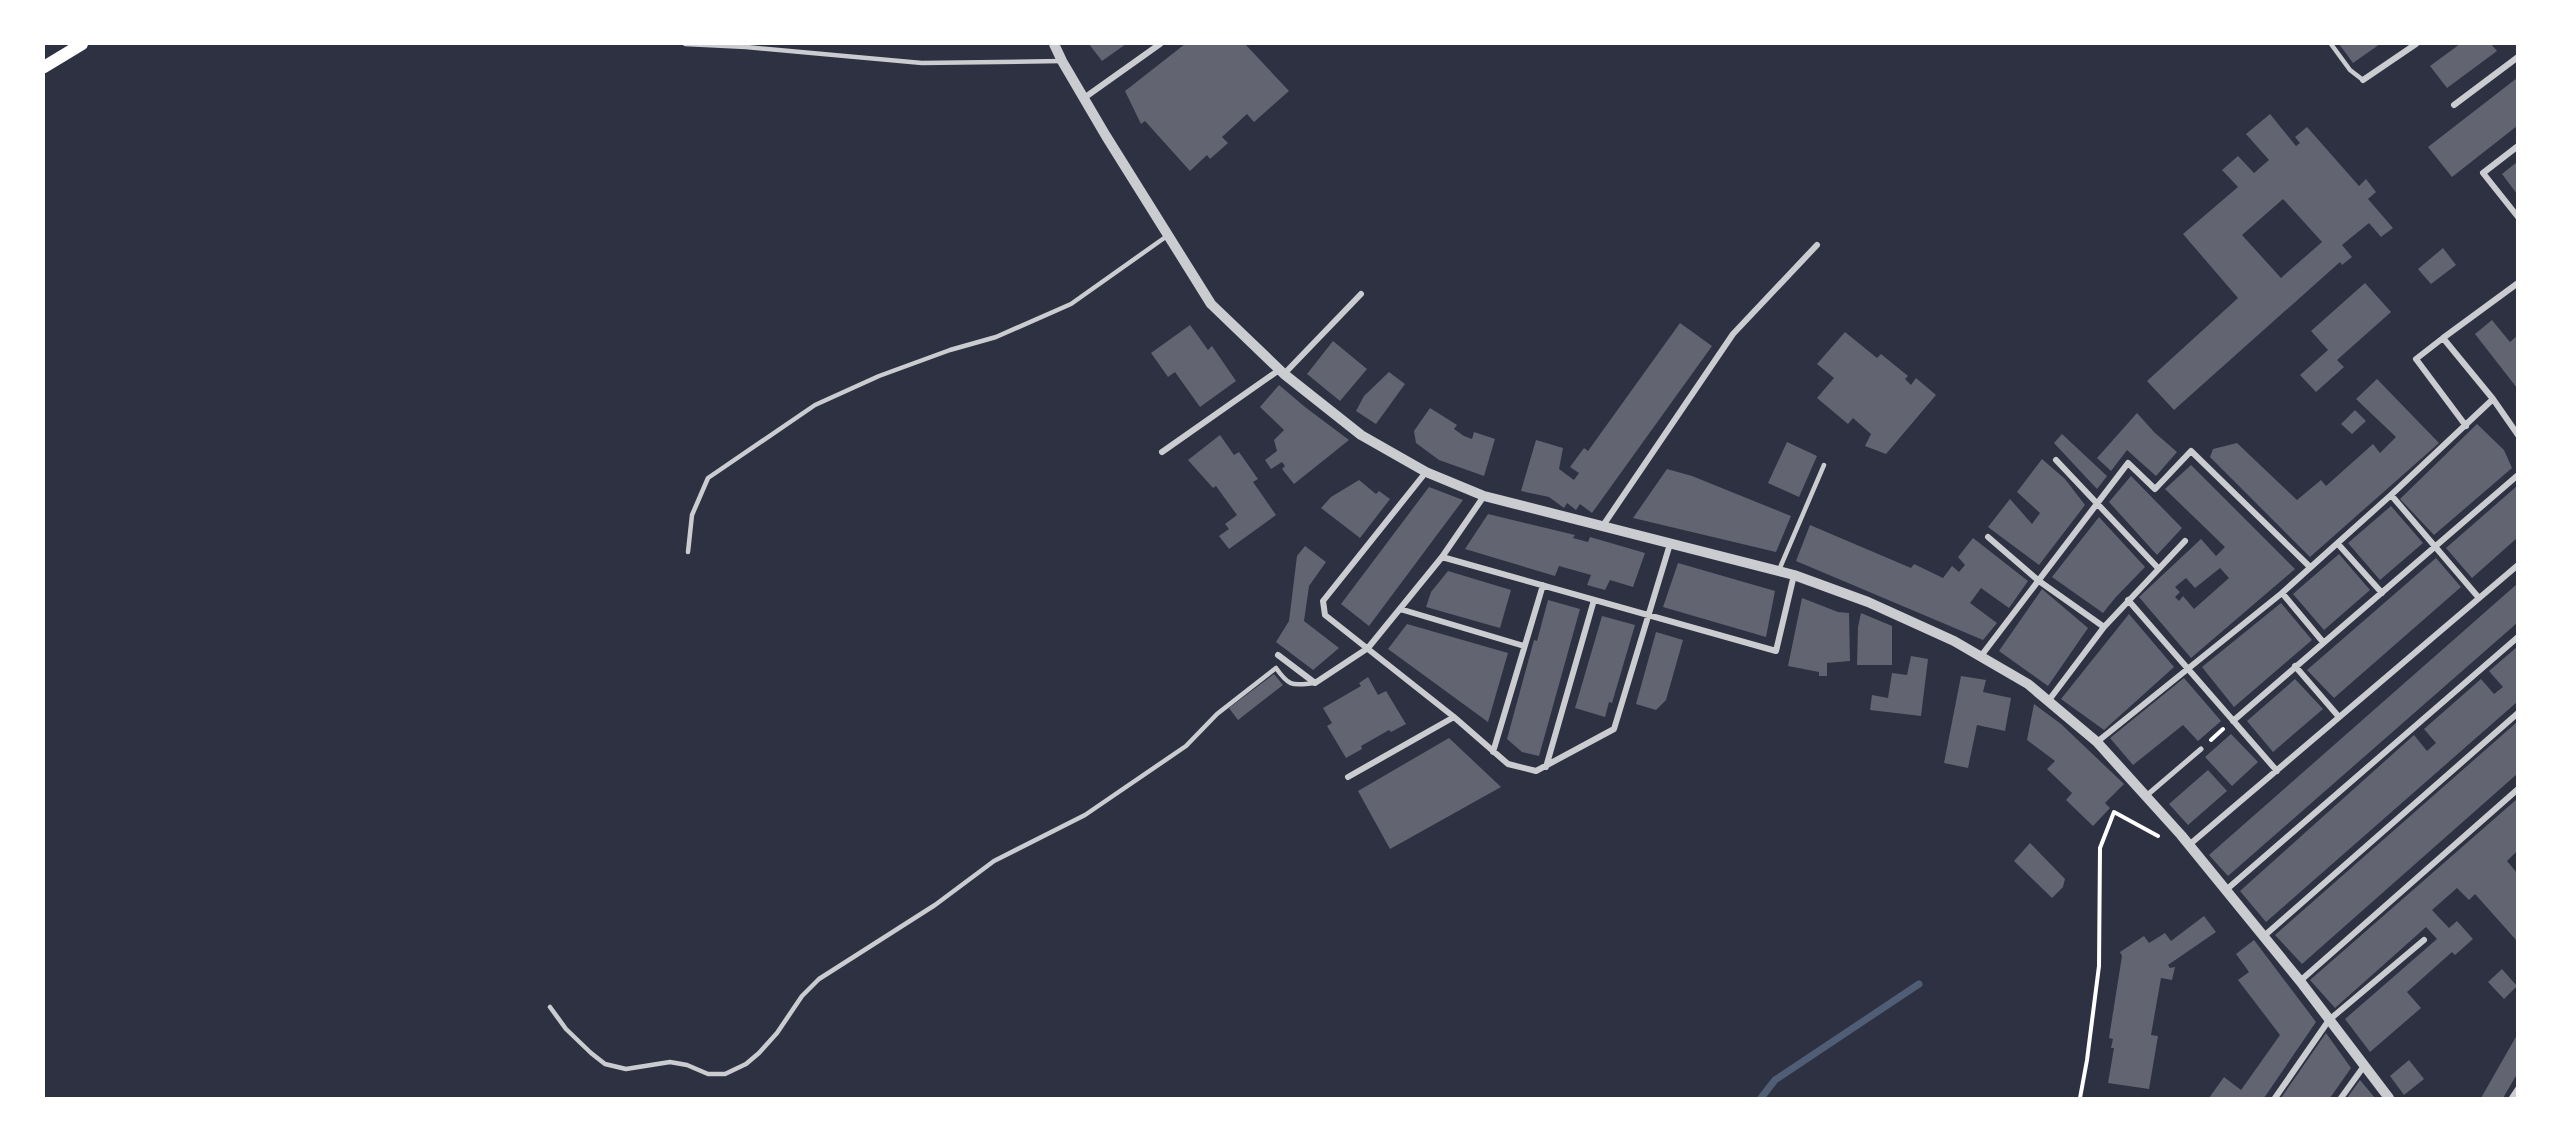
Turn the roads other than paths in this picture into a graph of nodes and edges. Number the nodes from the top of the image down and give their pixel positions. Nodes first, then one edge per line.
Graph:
1 (82, 44) edge
2 (686, 44) edge
3 (1054, 44) edge
4 (1160, 44) edge
5 (2331, 44) edge
6 (2416, 44) edge
7 (2517, 57) edge
8 (1062, 61) junction
9 (44, 68) edge
10 (2363, 80) joint
11 (1084, 98) junction
12 (2454, 105) dead end
13 (2517, 146) edge
14 (2517, 217) edge
15 (1169, 235) junction
16 (1817, 245) dead end
17 (2517, 282) edge
18 (1361, 294) dead end
19 (2444, 338) junction
20 (1281, 372) junction
21 (2493, 399) junction
22 (2466, 426) junction
23 (2517, 433) edge
24 (1162, 452) dead end
25 (2056, 460) dead end
26 (1824, 465) dead end
27 (1426, 472) junction
28 (2517, 475) edge
29 (2391, 495) junction
30 (1484, 496) junction
31 (2098, 503) junction
32 (1602, 527) junction
33 (1988, 537) dead end
34 (2185, 540) dead end
35 (1670, 544) junction
36 (2338, 544) junction
37 (2434, 547) junction
38 (688, 552) dead end
39 (1442, 557) junction
40 (2517, 565) edge
41 (2310, 567) junction
42 (2158, 568) junction
43 (1779, 570) junction
44 (1794, 575) junction
45 (2039, 581) junction
46 (1543, 585) junction
47 (2282, 593) junction
48 (2382, 593) junction
49 (2479, 598) junction
50 (1594, 600) junction
51 (2128, 600) junction
52 (1400, 609) junction
53 (1648, 615) junction
54 (2104, 627) junction
55 (2517, 637) edge
56 (2323, 642) junction
57 (1524, 646) junction
58 (1368, 648) junction
59 (1278, 655) dead end
60 (1981, 656) junction
61 (2295, 666) junction
62 (2188, 668) junction
63 (1315, 683) junction
64 (2049, 700) junction
65 (2517, 713) edge
66 (1454, 717) junction
67 (2339, 717) junction
68 (2233, 721) junction
69 (2097, 742) junction
70 (2201, 749) road end
71 (1493, 752) junction
72 (1546, 767) junction
73 (2277, 771) junction
74 (1348, 777) dead end
75 (2517, 789) edge
76 (2146, 796) junction
77 (2189, 845) junction
78 (2226, 890) junction
79 (2264, 936) junction
80 (2424, 940) dead end
81 (2300, 981) junction
82 (550, 1007) dead end
83 (2329, 1020) junction
84 (2364, 1066) junction
85 (2517, 1089) edge
86 (2275, 1098) edge
87 (2341, 1098) edge
88 (2389, 1098) edge
89 (2512, 1098) edge

1 - 9 main road
2 - 8 lane
3 - 8 street
4 - 11 street
5 - 10 lane
6 - 10 street
7 - 12 street
8 - 11 street
11 - 15 street
13 - 14 street
15 - 20 street
15 - 38 lane
16 - 32 street
17 - 19 street
18 - 20 street
19 - 21 street
19 - 22 street
20 - 24 street
20 - 27 street
21 - 22 street
21 - 23 street
22 - 29 street
25 - 31 street
26 - 43 lane
27 - 30 street
27 - 58 street
28 - 37 street
29 - 36 street
29 - 37 street
30 - 32 street
30 - 39 street
31 - 41 street
31 - 42 street
31 - 45 street
32 - 35 street
33 - 45 street
34 - 42 street
35 - 43 street
35 - 53 street
36 - 41 street
36 - 48 street
37 - 48 street
37 - 49 street
39 - 46 street
39 - 52 street
40 - 49 street
41 - 47 street
42 - 51 street
43 - 44 street
44 - 53 street
44 - 60 street
45 - 54 street
45 - 60 street
46 - 50 street
46 - 57 street
47 - 56 street
47 - 62 street
48 - 56 street
49 - 67 street
50 - 53 street
50 - 72 street
51 - 54 street
51 - 62 street
52 - 57 street
52 - 58 street
53 - 72 street
54 - 64 street
55 - 78 street
56 - 61 street
57 - 71 street
58 - 63 street
58 - 66 street
59 - 63 street
60 - 64 street
61 - 67 street
61 - 68 street
62 - 68 street
62 - 69 street
63 - 82 lane
64 - 69 street
65 - 79 street
66 - 71 street
66 - 74 street
67 - 73 street
68 - 73 street
69 - 76 street
70 - 76 street
71 - 72 street
73 - 77 street
75 - 81 street
76 - 77 street
77 - 78 street
78 - 79 street
79 - 81 street
80 - 83 street
81 - 83 street
83 - 84 street
83 - 86 street
84 - 87 street
84 - 88 street
85 - 89 street

